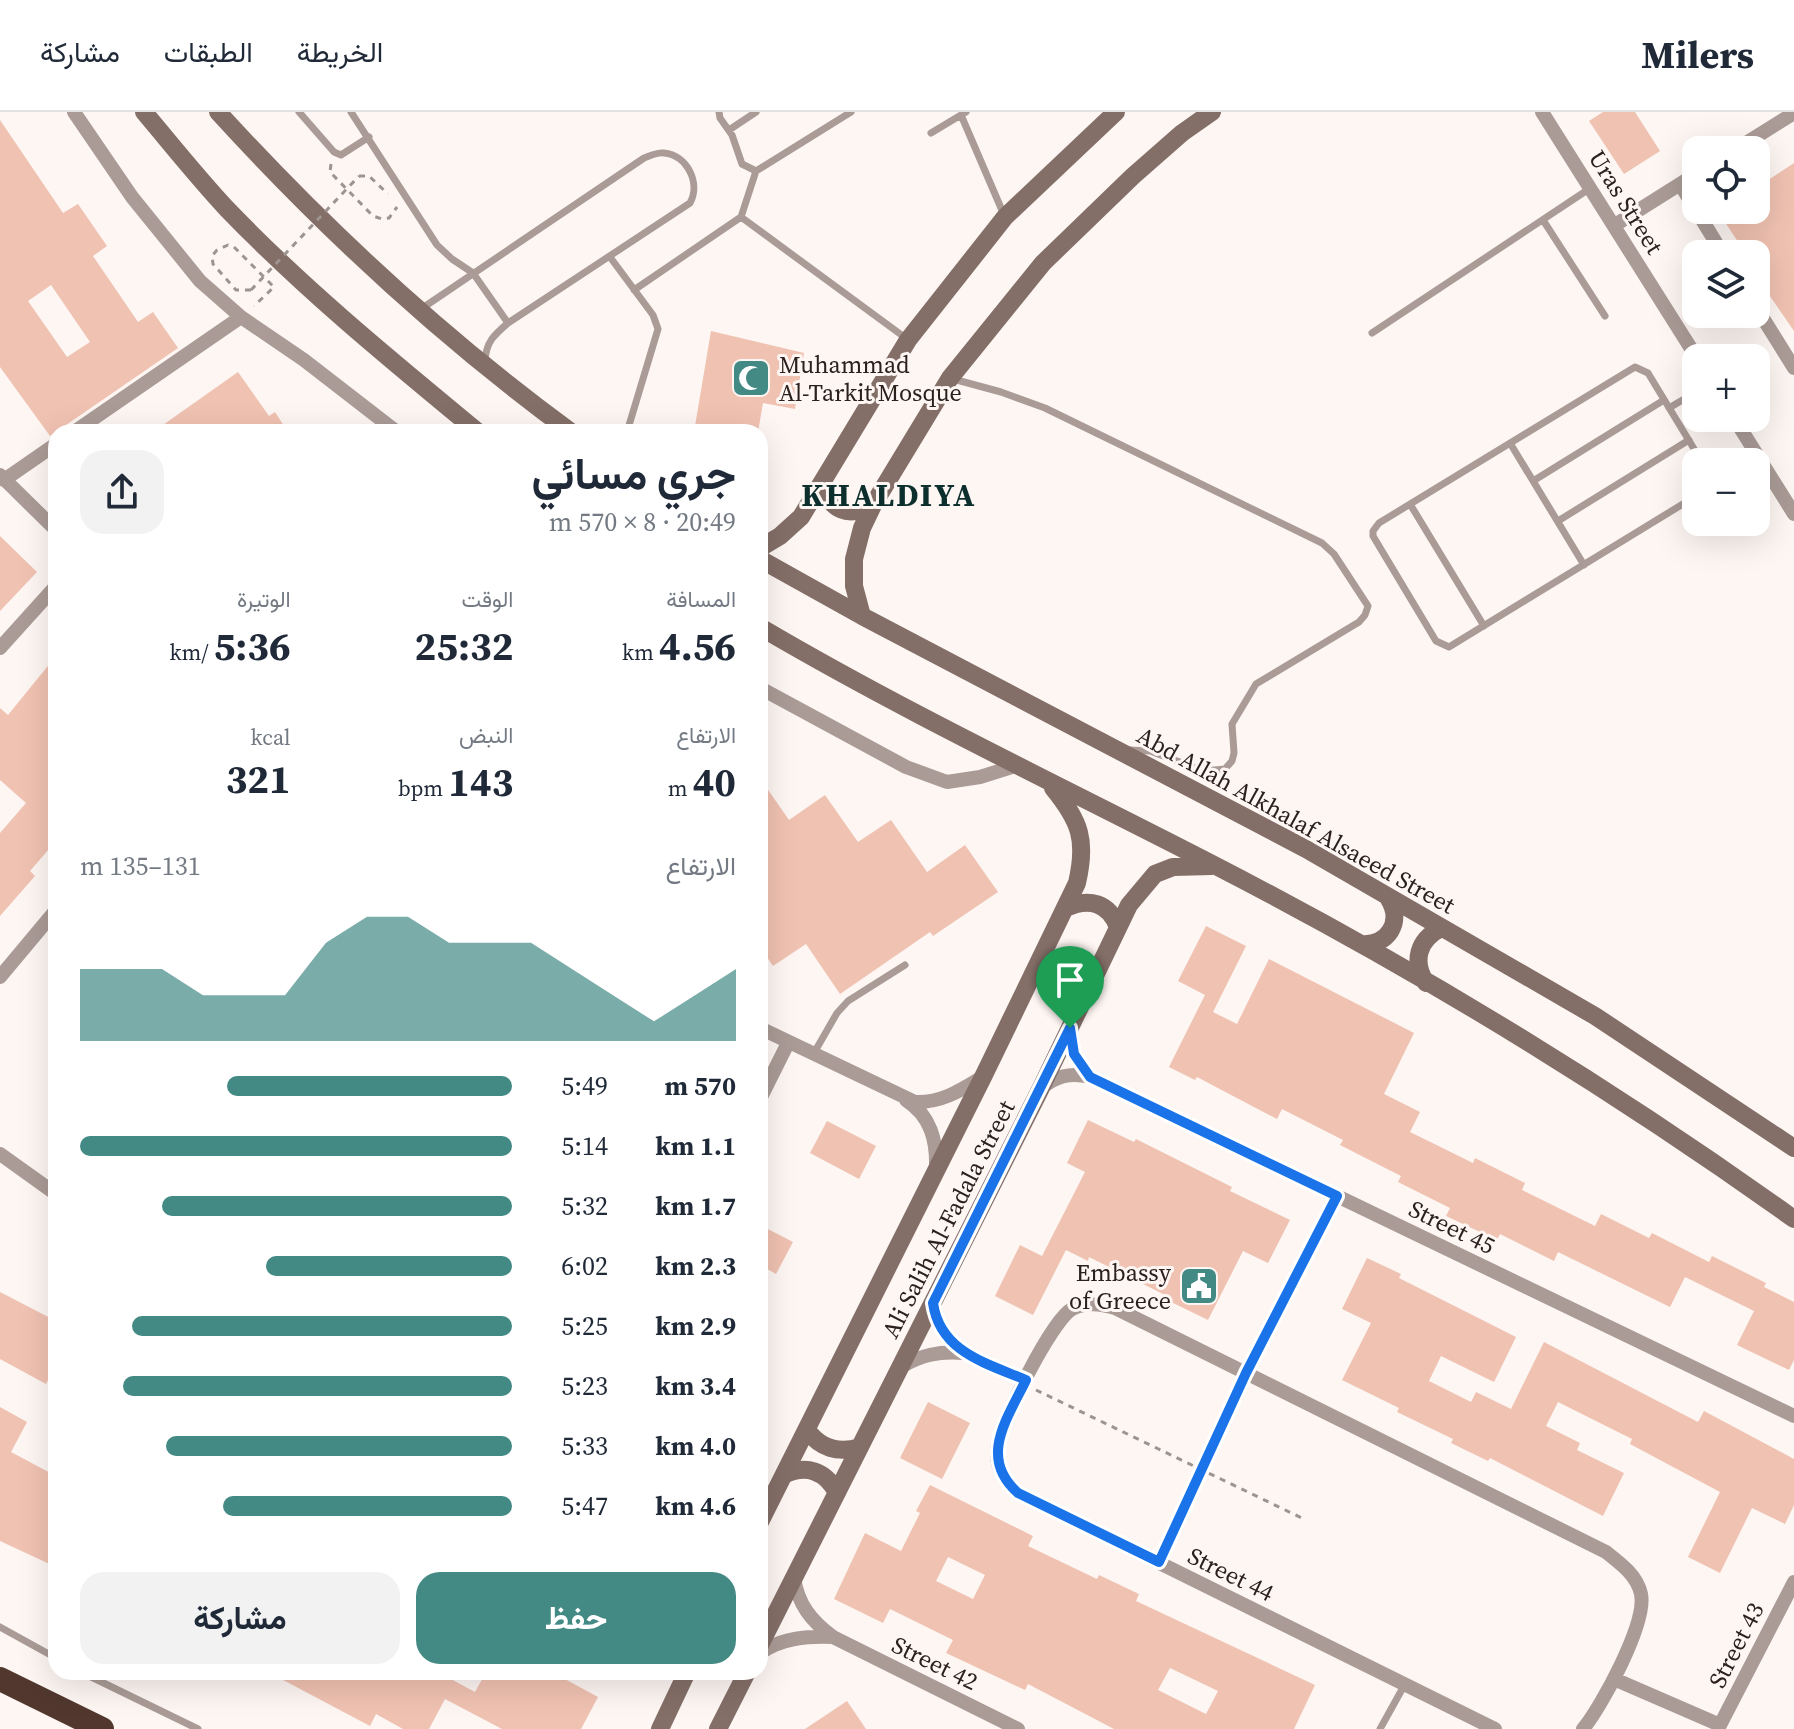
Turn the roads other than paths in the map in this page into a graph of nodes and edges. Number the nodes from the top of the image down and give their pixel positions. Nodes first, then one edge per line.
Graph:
1 (74, 112) edge
2 (144, 112) edge
3 (218, 112) edge
4 (299, 112) edge
5 (351, 112) edge
6 (719, 112) edge
7 (756, 112) edge
8 (851, 112) edge
9 (1115, 112) edge
10 (1212, 112) edge
11 (1542, 112) edge
12 (964, 113) edge
13 (1794, 113) edge
14 (729, 130) junction
15 (931, 133) dead end
16 (1757, 136) edge
17 (369, 137) junction
18 (756, 171) junction
19 (1680, 184) joint
20 (1591, 188) junction
21 (741, 217) junction
22 (1005, 217) junction
23 (1543, 220) junction
24 (1615, 225) junction
25 (1714, 240) edge
26 (610, 257) junction
27 (473, 273) junction
28 (634, 290) junction
29 (421, 309) junction
30 (1605, 316) dead end
31 (241, 317) junction
32 (508, 323) junction
33 (1769, 328) edge
34 (1372, 333) dead end
35 (908, 340) junction
36 (1688, 344) edge
37 (485, 364) junction
38 (1794, 368) edge
39 (950, 378) junction
40 (1682, 398) edge
41 (1667, 404) junction
42 (544, 412) junction
43 (86, 424) edge
44 (387, 424) edge
45 (468, 424) edge
46 (550, 424) edge
47 (560, 424) edge
48 (629, 424) edge
49 (1743, 432) edge
50 (1689, 440) junction
51 (1510, 443) junction
52 (1694, 448) edge
53 (48, 449) edge
54 (2, 478) edge
55 (1533, 481) junction
56 (823, 484) junction
57 (1410, 504) junction
58 (873, 505) junction
59 (1682, 505) edge
60 (1794, 514) edge
61 (1558, 521) junction
62 (48, 522) edge
63 (768, 543) edge
64 (768, 563) edge
65 (1584, 565) junction
66 (48, 595) edge
67 (862, 616) junction
68 (1484, 626) junction
69 (768, 632) edge
70 (0, 648) edge
71 (768, 692) edge
72 (1119, 749) junction
73 (1015, 766) junction
74 (1049, 783) junction
75 (1216, 866) junction
76 (1389, 899) junction
77 (1066, 908) junction
78 (48, 920) edge
79 (1118, 927) junction
80 (1441, 928) junction
81 (1361, 944) junction
82 (905, 965) dead end
83 (0, 977) edge
84 (1426, 983) junction
85 (1070, 1028) junction
86 (768, 1032) edge
87 (788, 1043) junction
88 (813, 1054) junction
89 (984, 1075) junction
90 (1090, 1077) junction
91 (768, 1083) edge
92 (1040, 1090) junction
93 (903, 1098) junction
94 (1772, 1133) junction
95 (1794, 1134) edge
96 (1794, 1148) edge
97 (0, 1154) edge
98 (936, 1172) junction
99 (48, 1187) edge
100 (1337, 1196) junction
101 (1794, 1219) edge
102 (933, 1303) junction
103 (963, 1353) junction
104 (901, 1367) junction
105 (1246, 1373) junction
106 (1025, 1382) junction
107 (1794, 1416) edge
108 (807, 1430) junction
109 (860, 1447) junction
110 (784, 1475) junction
111 (837, 1493) junction
112 (768, 1506) edge
113 (794, 1578) junction
114 (1794, 1582) edge
115 (0, 1627) edge
116 (768, 1629) edge
117 (833, 1637) junction
118 (768, 1649) edge
119 (48, 1654) edge
120 (0, 1679) edge
121 (1614, 1679) junction
122 (97, 1680) edge
123 (683, 1680) edge
124 (743, 1680) edge
125 (1405, 1684) junction
126 (1719, 1727) edge
127 (102, 1729) edge
128 (198, 1729) edge
129 (660, 1729) edge
130 (718, 1729) edge
131 (1018, 1729) edge
132 (1380, 1729) edge
133 (1495, 1729) edge
134 (1583, 1729) edge

1 - 31 street
2 - 45 main road
3 - 29 main road
4 - 17 lane
5 - 17 lane
6 - 14 lane
7 - 14 lane
8 - 18 lane
9 - 22 main road
10 - 39 main road
11 - 20 street, Uras Street
12 - 15 lane
12 - 22 lane
13 - 16 street
14 - 18 lane
17 - 27 lane
18 - 21 lane
19 - 24 street
19 - 25 street
20 - 23 lane
20 - 24 street, Uras Street
21 - 28 lane
21 - 35 lane
22 - 35 main road
23 - 30 lane
23 - 34 lane
24 - 36 street, Uras Street
26 - 27 lane
26 - 28 lane
26 - 32 lane
27 - 29 lane
27 - 32 lane
28 - 48 lane
29 - 37 main road
31 - 43 street
31 - 44 street
32 - 37 lane
33 - 38 street
35 - 56 main road
37 - 42 main road
39 - 58 main road
39 - 72 lane
40 - 41 lane
41 - 50 lane
41 - 51 lane
41 - 55 lane
42 - 46 main road
42 - 47 main road
49 - 60 street
50 - 52 lane
50 - 61 lane
51 - 55 lane
51 - 57 lane
53 - 54 street
54 - 62 street
55 - 61 lane
56 - 58 main road
56 - 63 main road
57 - 68 lane
57 - 68 lane
58 - 67 main road
59 - 65 lane
61 - 65 lane
64 - 67 main road, Abd Allah Alkhalaf Alsaeed Street
65 - 68 lane
66 - 70 street
67 - 72 main road, Abd Allah Alkhalaf Alsaeed Street
69 - 73 main road
71 - 73 street
72 - 76 main road, Abd Allah Alkhalaf Alsaeed Street
73 - 74 main road
74 - 75 main road
74 - 77 main road, Ali Salih Al-Fadala Street
75 - 79 main road, Ali Salih Al-Fadala Street
75 - 81 main road
76 - 80 main road, Abd Allah Alkhalaf Alsaeed Street
76 - 81 main road
77 - 79 main road
77 - 89 main road, Ali Salih Al-Fadala Street
78 - 83 street
79 - 85 main road, Ali Salih Al-Fadala Street
80 - 84 main road
80 - 94 main road, Abd Allah Alkhalaf Alsaeed Street
81 - 84 main road
82 - 88 lane
84 - 101 main road
85 - 90 street
85 - 92 main road, Ali Salih Al-Fadala Street
86 - 87 street
87 - 88 street
87 - 91 street
88 - 93 street
89 - 93 street
89 - 98 main road, Ali Salih Al-Fadala Street
90 - 92 street
90 - 100 street, Street 45
92 - 102 main road, Ali Salih Al-Fadala Street
93 - 98 street
94 - 95 street
94 - 96 main road, Abd Allah Alkhalaf Alsaeed Street
97 - 99 street
98 - 108 main road, Ali Salih Al-Fadala Street
100 - 105 street
100 - 107 street, Street 45
102 - 103 street
102 - 104 main road, Ali Salih Al-Fadala Street
103 - 104 street
103 - 106 street
104 - 109 main road, Ali Salih Al-Fadala Street
105 - 106 street, Street 44
105 - 121 street, Street 44
106 - 125 street, Street 44
108 - 109 main road
108 - 110 main road, Ali Salih Al-Fadala Street
109 - 111 main road, Ali Salih Al-Fadala Street
110 - 111 main road
110 - 112 main road, Ali Salih Al-Fadala Street
111 - 113 main road, Ali Salih Al-Fadala Street
113 - 116 main road, Ali Salih Al-Fadala Street
113 - 117 street, Street 42
114 - 126 street, Street 43
115 - 119 lane
117 - 118 street, Street 42
117 - 131 street, Street 42
120 - 127 highway
121 - 126 street
121 - 134 street, Street 44
122 - 128 lane
123 - 129 main road
124 - 130 main road
125 - 132 lane
125 - 133 street, Street 44

